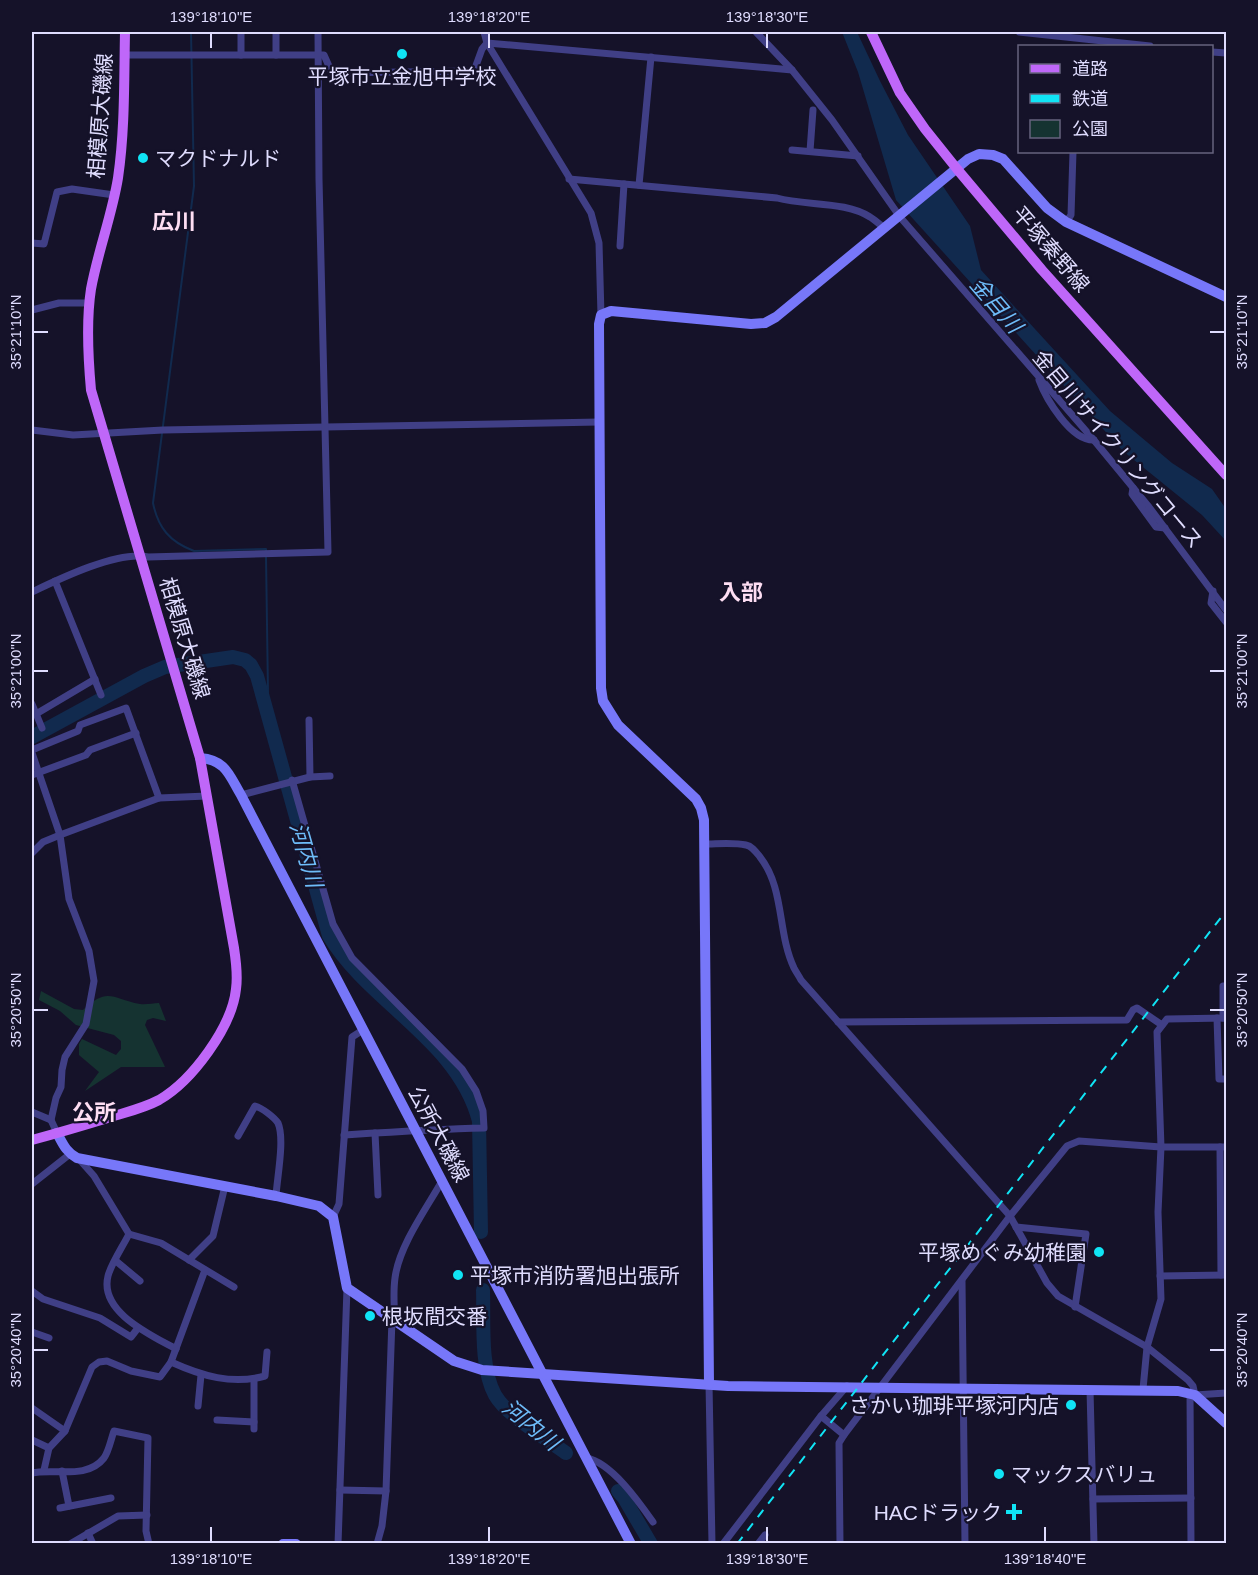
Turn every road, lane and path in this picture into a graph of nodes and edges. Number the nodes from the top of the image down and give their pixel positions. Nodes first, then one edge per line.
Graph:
1 (125, 32) edge
2 (241, 32) edge
3 (276, 32) edge
4 (318, 32) edge
5 (484, 32) edge
6 (756, 32) edge
7 (872, 32) edge
8 (1019, 32) edge
9 (1074, 38) junction
10 (487, 43) junction
11 (1074, 45) edge
12 (1140, 45) edge
13 (124, 55) junction
14 (241, 55) junction
15 (276, 55) junction
16 (318, 55) junction
17 (651, 57) junction
18 (792, 70) junction
19 (813, 110) dead end
20 (792, 150) dead end
21 (810, 152) junction
22 (1073, 153) edge
23 (858, 156) junction
24 (957, 169) junction
25 (569, 179) junction
26 (624, 184) junction
27 (639, 185) junction
28 (114, 195) junction
29 (900, 217) junction
30 (1066, 222) junction
31 (885, 228) junction
32 (32, 243) edge
33 (620, 246) dead end
34 (1227, 297) edge
35 (90, 303) junction
36 (32, 310) edge
37 (601, 315) junction
38 (599, 422) junction
39 (325, 427) junction
40 (32, 430) edge
41 (102, 433) junction
42 (1227, 475) edge
43 (139, 555) junction
44 (55, 581) junction
45 (1213, 591) junction
46 (32, 592) edge
47 (1227, 610) edge
48 (1227, 622) edge
49 (95, 679) junction
50 (101, 695) dead end
51 (32, 704) edge
52 (36, 714) junction
53 (309, 720) dead end
54 (136, 734) junction
55 (49, 743) junction
56 (32, 752) edge
57 (200, 758) junction
58 (35, 774) edge
59 (330, 776) dead end
60 (310, 777) junction
61 (289, 782) junction
62 (241, 795) junction
63 (207, 796) junction
64 (159, 798) junction
65 (60, 835) junction
66 (704, 844) junction
67 (32, 853) edge
68 (1227, 986) edge
69 (1222, 1018) edge
70 (838, 1022) junction
71 (1162, 1025) junction
72 (363, 1030) junction
73 (1227, 1079) edge
74 (32, 1112) edge
75 (51, 1120) junction
76 (415, 1131) junction
77 (57, 1133) junction
78 (375, 1133) junction
79 (344, 1135) junction
80 (238, 1136) dead end
81 (32, 1140) edge
82 (1161, 1147) junction
83 (1223, 1147) edge
84 (74, 1156) junction
85 (442, 1181) junction
86 (32, 1184) edge
87 (225, 1186) junction
88 (378, 1195) dead end
89 (276, 1196) junction
90 (1010, 1216) junction
91 (333, 1217) junction
92 (1016, 1227) junction
93 (129, 1234) junction
94 (189, 1260) junction
95 (116, 1261) junction
96 (205, 1270) junction
97 (1224, 1275) edge
98 (1160, 1276) junction
99 (140, 1281) dead end
100 (962, 1281) junction
101 (234, 1287) dead end
102 (347, 1288) junction
103 (32, 1291) edge
104 (1076, 1308) junction
105 (394, 1320) junction
106 (138, 1328) junction
107 (32, 1332) edge
108 (49, 1338) dead end
109 (1147, 1347) junction
110 (176, 1349) junction
111 (267, 1352) dead end
112 (171, 1362) junction
113 (542, 1373) junction
114 (201, 1375) junction
115 (254, 1379) junction
116 (710, 1384) junction
117 (847, 1386) junction
118 (880, 1387) junction
119 (963, 1389) junction
120 (1143, 1389) junction
121 (1090, 1390) junction
122 (1227, 1393) edge
123 (1192, 1394) junction
124 (43, 1406) dead end
125 (198, 1406) dead end
126 (35, 1411) edge
127 (821, 1416) junction
128 (217, 1420) dead end
129 (1227, 1423) edge
130 (65, 1431) junction
131 (844, 1435) junction
132 (32, 1440) edge
133 (49, 1448) junction
134 (586, 1458) junction
135 (44, 1470) junction
136 (62, 1470) junction
137 (32, 1473) edge
138 (340, 1490) junction
139 (386, 1491) junction
140 (111, 1498) dead end
141 (1191, 1498) junction
142 (1093, 1499) junction
143 (69, 1506) junction
144 (60, 1508) dead end
145 (147, 1515) junction
146 (653, 1522) dead end
147 (88, 1533) junction
148 (765, 1534) dead end
149 (70, 1544) edge
150 (93, 1544) edge
151 (149, 1544) edge
152 (283, 1544) edge
153 (296, 1544) edge
154 (338, 1544) edge
155 (376, 1544) edge
156 (631, 1544) edge
157 (712, 1544) edge
158 (723, 1544) edge
159 (758, 1544) edge
160 (840, 1544) edge
161 (965, 1544) edge
162 (1094, 1544) edge
163 (1191, 1544) edge

1 - 13 main road, 相模原大磯線
2 - 14 street
3 - 15 street
4 - 16 street
5 - 10 street
6 - 18 street, 金目川サイクリングコース
7 - 24 main road, 平塚秦野線
8 - 9 street
9 - 11 street
9 - 12 street
10 - 16 street
10 - 17 street
10 - 25 street
13 - 14 street
13 - 28 main road, 相模原大磯線
14 - 15 street
15 - 16 street
16 - 39 street
17 - 18 street
17 - 27 street
18 - 23 street, 金目川サイクリングコース
19 - 21 street
20 - 21 street
21 - 23 street
22 - 30 street
23 - 29 street, 金目川サイクリングコース
24 - 29 street
24 - 30 street
24 - 42 main road, 平塚秦野線
25 - 26 street
25 - 37 street
26 - 27 street
26 - 33 street
27 - 31 street
28 - 32 street
28 - 35 main road, 相模原大磯線
29 - 31 street
29 - 45 street, 金目川サイクリングコース
30 - 34 street
31 - 37 street
35 - 36 street
35 - 41 main road, 相模原大磯線
37 - 38 street
38 - 39 street
38 - 66 street
39 - 41 street
39 - 43 street
40 - 41 street
41 - 43 main road, 相模原大磯線
43 - 44 street
43 - 57 main road, 相模原大磯線
44 - 46 street
44 - 49 street
45 - 47 street, 金目川サイクリングコース
45 - 48 street
49 - 50 street
49 - 52 street
51 - 52 street
52 - 55 street
53 - 60 street
54 - 55 street
54 - 58 street
54 - 64 street
55 - 56 street
56 - 58 street
57 - 62 street, 公所大磯線
57 - 63 main road, 相模原大磯線
58 - 65 street
59 - 60 street
60 - 61 street
61 - 62 street
61 - 76 street
62 - 72 street, 公所大磯線
63 - 64 street
63 - 77 main road, 相模原大磯線
64 - 65 street
65 - 67 street
65 - 75 street
66 - 70 street
66 - 116 street
68 - 69 street
69 - 71 street
69 - 73 street
70 - 71 street
70 - 90 street
71 - 82 street
72 - 76 street, 公所大磯線
72 - 79 street
74 - 75 street
75 - 77 street
76 - 78 street
76 - 85 street, 公所大磯線
77 - 81 main road, 相模原大磯線
77 - 84 street
78 - 79 street
78 - 88 street
79 - 91 street
80 - 89 street
82 - 83 street
82 - 90 street
82 - 98 street
83 - 97 street
84 - 86 street
84 - 87 street
84 - 93 street
85 - 105 street
85 - 113 street, 公所大磯線
87 - 89 street
87 - 94 street
89 - 91 street
90 - 92 street
90 - 100 street
91 - 102 street
92 - 104 street
92 - 104 street
93 - 94 street
93 - 95 street
94 - 96 street
95 - 99 street
95 - 106 street
96 - 101 street
96 - 110 street
97 - 98 street
98 - 109 street
100 - 118 street
100 - 119 street
102 - 105 street
102 - 138 street
103 - 106 street
104 - 109 street
105 - 113 street
105 - 139 street
106 - 110 street
107 - 108 street
109 - 120 street
109 - 123 street
110 - 112 street
111 - 115 street
112 - 114 street
112 - 130 street
113 - 116 street
113 - 134 street, 公所大磯線
114 - 115 street
114 - 125 street
115 - 128 street
116 - 117 street
116 - 157 street
117 - 118 street
117 - 127 street
118 - 119 street
118 - 131 street
119 - 121 street
119 - 161 street
120 - 121 street
120 - 123 street
121 - 142 street
122 - 123 street
123 - 129 street
123 - 141 street
124 - 126 street
126 - 130 street
127 - 131 street
127 - 158 street
130 - 133 street
131 - 160 street
132 - 133 street
133 - 135 street
134 - 146 street
134 - 156 street, 公所大磯線
135 - 136 street
135 - 137 street
136 - 143 street
136 - 145 street
138 - 139 street
138 - 154 street
139 - 155 street
140 - 143 street
141 - 142 street
141 - 163 street
142 - 162 street
143 - 144 street
145 - 147 street
145 - 151 street
147 - 149 street
147 - 150 street
148 - 159 street
152 - 153 street

